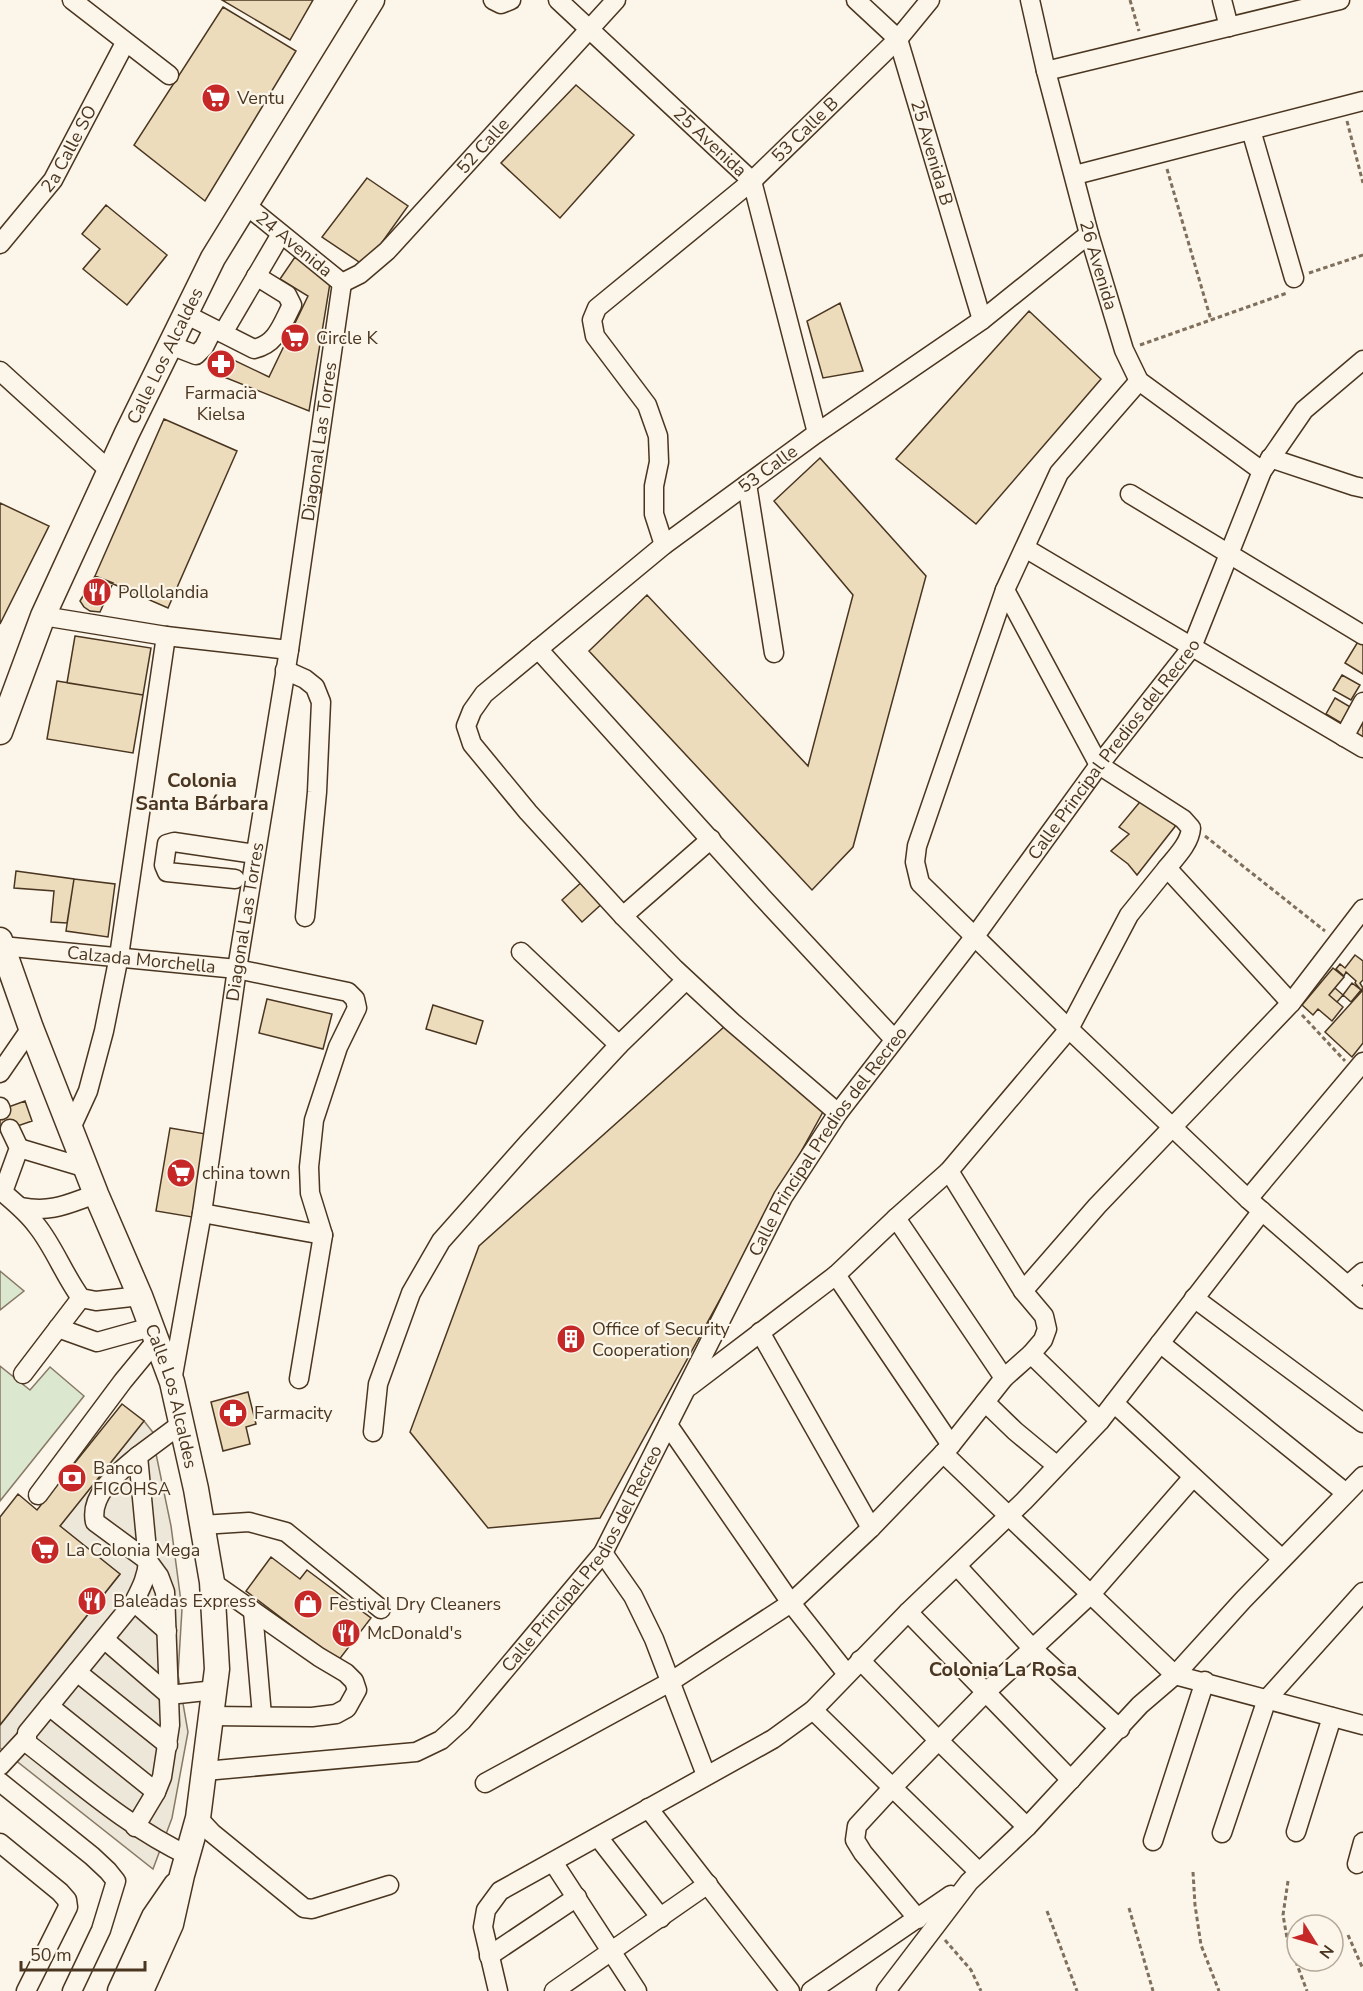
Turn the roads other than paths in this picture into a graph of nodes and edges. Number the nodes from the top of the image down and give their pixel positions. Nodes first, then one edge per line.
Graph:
1 (72, 0) edge
2 (372, 0) edge
3 (493, 0) edge
4 (511, 0) edge
5 (558, 0) edge
6 (616, 0) edge
7 (856, 0) edge
8 (930, 0) edge
9 (1030, 0) edge
10 (1222, 0) edge
11 (1340, 0) edge
12 (1229, 27) junction
13 (590, 28) junction
14 (898, 39) junction
15 (125, 43) junction
16 (1046, 71) junction
17 (169, 75) dead end
18 (1363, 101) edge
19 (1251, 130) junction
20 (1075, 175) junction
21 (752, 181) junction
22 (246, 205) junction
23 (281, 234) junction
24 (1089, 234) junction
25 (0, 244) edge
26 (256, 276) junction
27 (1294, 278) road end
28 (342, 283) junction
29 (185, 314) junction
30 (982, 320) junction
31 (218, 331) junction
32 (170, 345) junction
33 (1363, 360) edge
34 (1, 373) edge
35 (1139, 381) junction
36 (817, 433) junction
37 (1266, 464) junction
38 (111, 471) junction
39 (747, 484) junction
40 (1363, 488) edge
41 (1130, 494) dead end
42 (664, 545) junction
43 (1025, 548) junction
44 (1228, 554) junction
45 (1005, 590) junction
46 (43, 616) junction
47 (1363, 635) edge
48 (166, 636) junction
49 (1192, 647) junction
50 (537, 649) junction
51 (289, 650) junction
52 (774, 653) dead end
53 (285, 670) junction
54 (1363, 702) edge
55 (0, 732) edge
56 (1344, 737) junction
57 (1363, 748) edge
58 (1099, 765) junction
59 (711, 839) junction
60 (255, 854) junction
61 (1167, 868) junction
62 (235, 879) dead end
63 (1363, 909) edge
64 (623, 916) junction
65 (305, 917) dead end
66 (975, 936) junction
67 (1, 943) edge
68 (521, 952) dead end
69 (119, 956) junction
70 (237, 969) junction
71 (686, 980) junction
72 (1291, 1003) junction
73 (31, 1028) junction
74 (1069, 1029) junction
75 (894, 1039) junction
76 (619, 1045) junction
77 (1360, 1071) edge
78 (0, 1073) edge
79 (838, 1113) junction
80 (1172, 1125) junction
81 (71, 1128) junction
82 (10, 1129) dead end
83 (19, 1148) junction
84 (86, 1168) junction
85 (949, 1171) junction
86 (2, 1191) edge
87 (96, 1194) junction
88 (1255, 1205) junction
89 (21, 1207) junction
90 (202, 1213) junction
91 (896, 1218) junction
92 (323, 1235) junction
93 (1363, 1272) edge
94 (836, 1275) junction
95 (1348, 1285) junction
96 (1023, 1291) junction
97 (140, 1296) junction
98 (81, 1298) junction
99 (1194, 1298) junction
100 (1363, 1299) edge
101 (58, 1328) junction
102 (760, 1332) junction
103 (154, 1334) junction
104 (1160, 1343) junction
105 (1031, 1354) junction
106 (23, 1374) dead end
107 (1004, 1378) junction
108 (299, 1379) dead end
109 (172, 1382) junction
110 (687, 1389) junction
111 (985, 1402) junction
112 (1114, 1403) junction
113 (1100, 1421) junction
114 (181, 1424) junction
115 (1363, 1424) edge
116 (668, 1425) junction
117 (373, 1432) dead end
118 (947, 1449) junction
119 (138, 1456) junction
120 (1056, 1465) junction
121 (1363, 1476) edge
122 (1193, 1477) junction
123 (1346, 1493) junction
124 (38, 1495) dead end
125 (1009, 1515) junction
126 (202, 1525) junction
127 (872, 1528) junction
128 (603, 1553) junction
129 (1282, 1559) junction
130 (148, 1561) junction
131 (957, 1566) junction
132 (212, 1582) junction
133 (1363, 1592) edge
134 (1091, 1594) junction
135 (134, 1602) junction
136 (791, 1604) junction
137 (381, 1609) dead end
138 (253, 1611) junction
139 (908, 1612) junction
140 (167, 1631) junction
141 (104, 1639) junction
142 (1033, 1649) junction
143 (860, 1660) junction
144 (77, 1672) junction
145 (847, 1674) junction
146 (1175, 1675) junction
147 (1204, 1681) junction
148 (670, 1682) junction
149 (215, 1690) junction
150 (986, 1692) junction
151 (169, 1695) junction
152 (1267, 1699) junction
153 (48, 1706) junction
154 (813, 1710) junction
155 (212, 1716) junction
156 (262, 1716) junction
157 (1332, 1717) junction
158 (1363, 1725) edge
159 (1120, 1729) junction
160 (26, 1738) junction
161 (938, 1740) junction
162 (168, 1745) junction
163 (0, 1766) edge
164 (205, 1771) junction
165 (706, 1775) junction
166 (1071, 1780) junction
167 (0, 1782) edge
168 (485, 1783) dead end
169 (893, 1787) junction
170 (156, 1792) junction
171 (648, 1809) junction
172 (198, 1818) junction
173 (135, 1827) junction
174 (1027, 1827) junction
175 (1296, 1832) dead end
176 (1222, 1833) dead end
177 (598, 1837) junction
178 (1153, 1841) dead end
179 (1363, 1842) edge
180 (0, 1843) edge
181 (553, 1862) junction
182 (1357, 1864) dead end
183 (185, 1866) junction
184 (974, 1877) junction
185 (708, 1884) junction
186 (388, 1885) dead end
187 (577, 1897) junction
188 (661, 1918) junction
189 (926, 1923) junction
190 (610, 1952) junction
191 (489, 1956) junction
192 (26, 1991) edge
193 (72, 1991) edge
194 (120, 1991) edge
195 (141, 1991) edge
196 (498, 1991) edge
197 (554, 1991) edge
198 (637, 1991) edge
199 (790, 1991) edge
200 (811, 1991) edge
201 (886, 1991) edge

1 - 15 street
2 - 22 main road, Calle Los Alcaldes
3 - 4 street
5 - 13 street, 25 Avenida
6 - 13 street, 52 Calle
7 - 14 street
8 - 14 street, 53 Calle B
9 - 16 street, 26 Avenida
10 - 12 street
11 - 12 street
12 - 16 street
13 - 21 street, 25 Avenida
13 - 28 street, 52 Calle
14 - 21 street, 53 Calle B
14 - 30 street, 25 Avenida B
15 - 17 street
15 - 25 street, 2a Calle SO
16 - 20 street, 26 Avenida
18 - 19 street
19 - 20 street
19 - 27 street
20 - 24 street, 26 Avenida
21 - 36 street, 25 Avenida
21 - 42 street, 53 Calle B
22 - 23 street, 24 Avenida
22 - 29 main road, Calle Los Alcaldes
23 - 26 street
23 - 28 street, 24 Avenida
24 - 30 street, 53 Calle
24 - 35 street, 26 Avenida
26 - 31 street
26 - 31 street
28 - 51 street, Diagonal Las Torres
29 - 31 street
29 - 32 main road, Calle Los Alcaldes
30 - 36 street, 53 Calle
31 - 32 street
32 - 38 main road, Calle Los Alcaldes
33 - 37 street, Calle Principal Predios del Recreo
34 - 38 street
35 - 37 street, 26 Avenida
35 - 43 street
36 - 39 street, 53 Calle
37 - 40 street, 26 Avenida
37 - 44 street, Calle Principal Predios del Recreo
38 - 46 main road, Calle Los Alcaldes
39 - 42 street, 53 Calle
39 - 52 street
41 - 44 street
42 - 50 street, 53 Calle
43 - 45 street
43 - 49 street
44 - 47 street
44 - 49 street, Calle Principal Predios del Recreo
45 - 58 street
45 - 66 street
46 - 48 street
46 - 55 main road, Calle Los Alcaldes
48 - 51 street
48 - 69 street
49 - 56 street
49 - 58 street, Calle Principal Predios del Recreo
50 - 59 street
50 - 64 street, 53 Calle
51 - 53 street, Diagonal Las Torres
53 - 60 street, Diagonal Las Torres
53 - 65 street
54 - 56 street
56 - 57 street
58 - 61 street
58 - 66 street, Calle Principal Predios del Recreo
59 - 64 street
59 - 75 street
60 - 62 street
60 - 70 street, Diagonal Las Torres
61 - 72 street
61 - 74 street
63 - 72 street
64 - 71 street
66 - 74 street
66 - 75 street, Calle Principal Predios del Recreo
67 - 69 street, Calzada Morchella
67 - 73 main road, Calle Los Alcaldes
68 - 76 street
69 - 70 street, Calzada Morchella
69 - 81 street
70 - 90 street, Diagonal Las Torres
70 - 92 street, Calzada Morchella
71 - 76 street
71 - 79 street
72 - 80 street
73 - 78 street
73 - 81 main road, Calle Los Alcaldes
74 - 80 street
74 - 85 street
75 - 79 street, Calle Principal Predios del Recreo
76 - 117 street
77 - 88 street
79 - 110 street, Calle Principal Predios del Recreo
80 - 88 street
80 - 96 street
81 - 84 main road, Calle Los Alcaldes
82 - 83 street
83 - 84 street
83 - 86 street
84 - 87 main road, Calle Los Alcaldes
85 - 91 street
85 - 96 street
86 - 89 street
87 - 89 street
87 - 97 main road, Calle Los Alcaldes
88 - 95 street
88 - 99 street
89 - 98 street
90 - 92 street
90 - 109 street, Diagonal Las Torres
91 - 94 street
91 - 107 street
92 - 108 street
93 - 95 street
94 - 102 street
94 - 118 street
95 - 100 street
96 - 105 street
97 - 98 street
97 - 103 main road, Calle Los Alcaldes
98 - 101 street
99 - 104 street
99 - 115 street
101 - 103 street
101 - 106 street
102 - 110 street
102 - 127 street
103 - 109 main road, Calle Los Alcaldes
103 - 124 street
104 - 112 street
104 - 123 street
105 - 107 street
105 - 113 street
107 - 111 street
109 - 114 main road, Calle Los Alcaldes
110 - 116 street, Calle Principal Predios del Recreo
111 - 118 street
111 - 120 street
112 - 113 street
112 - 122 street
113 - 120 street
114 - 119 street
114 - 126 main road, Calle Los Alcaldes
116 - 128 street, Calle Principal Predios del Recreo
116 - 136 street
118 - 125 street
118 - 127 street
119 - 130 street
119 - 130 street
120 - 125 street
121 - 123 street
122 - 129 street
122 - 134 street
123 - 129 street
125 - 131 street
125 - 134 street
126 - 132 main road, Calle Los Alcaldes
126 - 137 street
127 - 136 street
128 - 148 street
128 - 164 street, Calle Principal Predios del Recreo
129 - 146 street
130 - 135 street
130 - 140 street
131 - 139 street
131 - 142 street
132 - 138 street
132 - 149 main road, Calle Los Alcaldes
133 - 152 street
134 - 142 street
134 - 146 street
135 - 140 street
135 - 141 street
136 - 145 street
136 - 148 street
138 - 156 street
138 - 156 street
139 - 143 street
139 - 150 street
140 - 151 street
141 - 144 street
141 - 151 street
142 - 150 street
142 - 159 street
143 - 145 street
143 - 161 street
144 - 153 street
144 - 162 street
145 - 154 street
146 - 147 street
146 - 159 street
147 - 152 street
147 - 178 street
148 - 165 street
148 - 168 street
149 - 151 street
149 - 155 main road, Calle Los Alcaldes
150 - 161 street
150 - 166 street
151 - 162 street
152 - 157 street
152 - 176 street
153 - 160 street
153 - 170 street
154 - 165 street
154 - 169 street
155 - 156 street
155 - 164 main road, Calle Los Alcaldes
157 - 158 street
157 - 175 street
159 - 166 street
160 - 163 street
160 - 173 street
161 - 169 street
161 - 174 street
162 - 170 street
164 - 172 main road, Calle Los Alcaldes
165 - 171 street
166 - 174 street
167 - 193 street
169 - 184 street
169 - 189 street
170 - 173 street
171 - 177 street
171 - 185 street
172 - 183 main road, Calle Los Alcaldes
172 - 186 street
173 - 183 street
174 - 184 street
177 - 181 street
177 - 188 street
179 - 182 street
180 - 192 street
181 - 187 street
181 - 191 street
183 - 194 main road, Calle Los Alcaldes
183 - 195 main road, Calle Los Alcaldes
184 - 189 street
185 - 188 street
185 - 199 street
187 - 190 street
187 - 191 street
188 - 190 street
189 - 200 street
189 - 201 street
190 - 197 street
190 - 198 street
191 - 196 street

